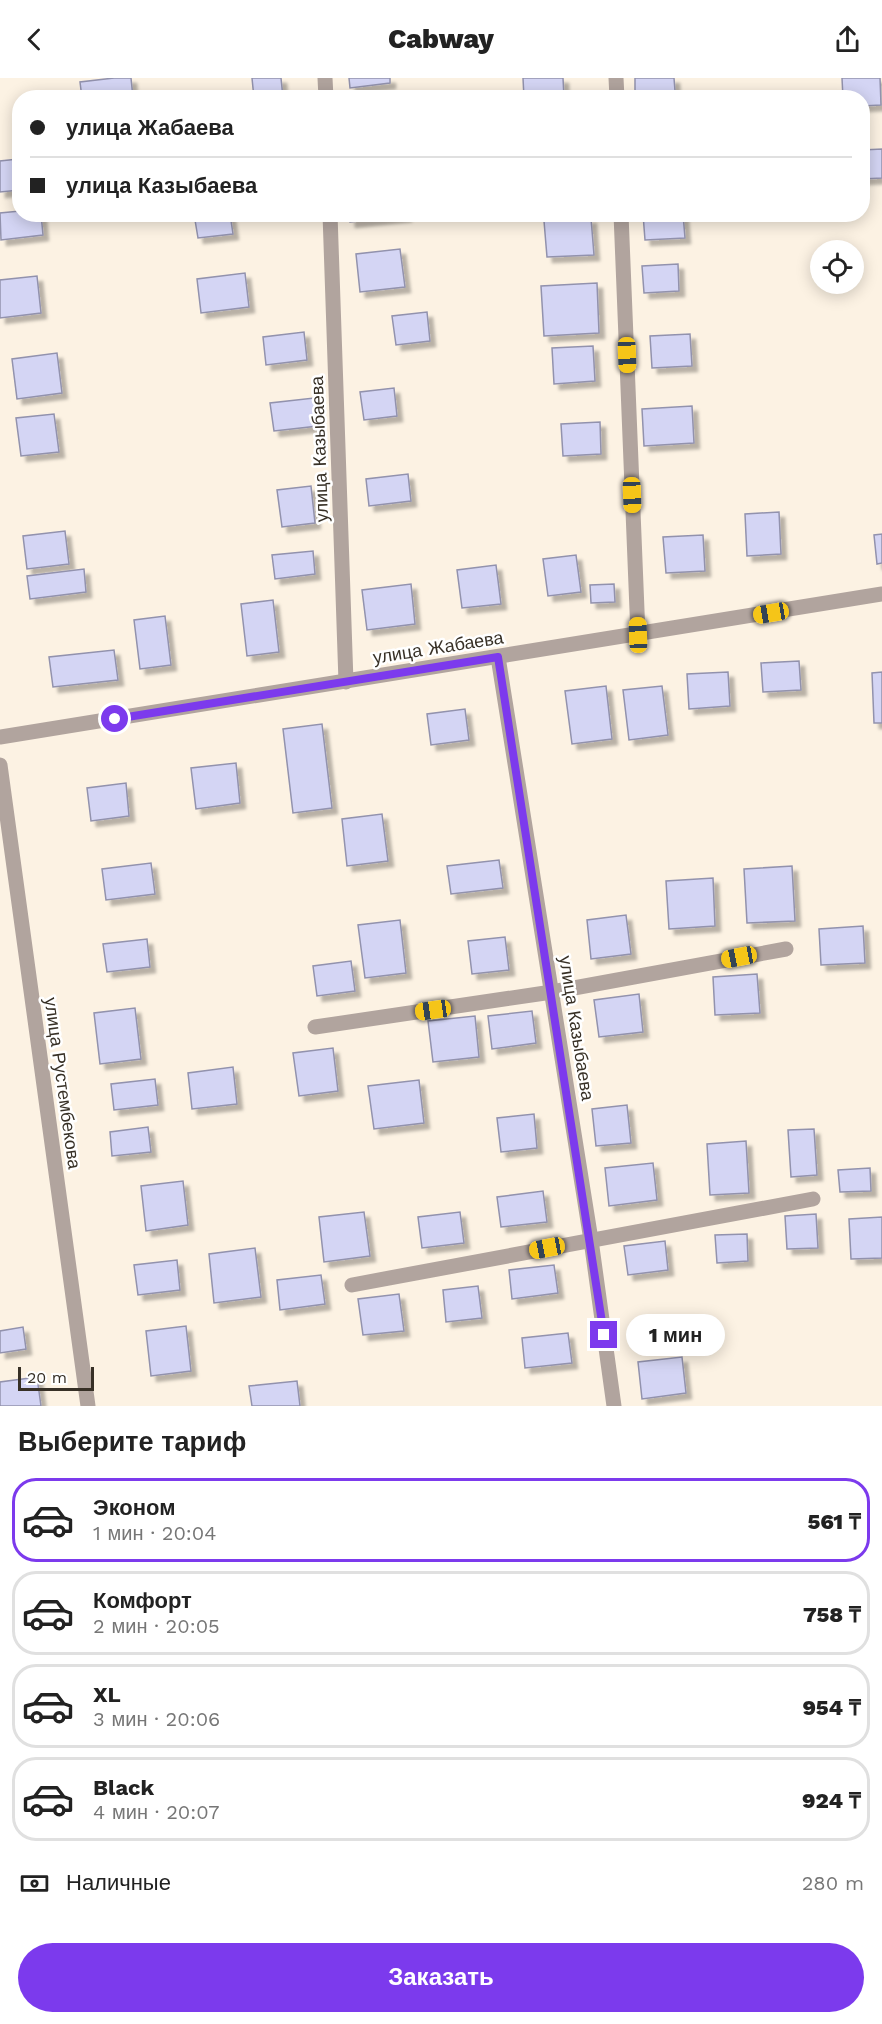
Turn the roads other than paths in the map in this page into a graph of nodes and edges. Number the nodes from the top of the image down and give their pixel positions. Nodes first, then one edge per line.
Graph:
1 (330, 222) edge
2 (621, 222) edge
3 (882, 594) edge
4 (638, 635) junction
5 (498, 657) junction
6 (346, 682) junction
7 (0, 737) edge
8 (0, 765) edge
9 (786, 949) dead end
10 (552, 992) junction
11 (315, 1027) dead end
12 (813, 1199) dead end
13 (591, 1240) junction
14 (352, 1285) dead end
15 (88, 1406) edge
16 (614, 1406) edge

1 - 6 street, улица Казыбаева
2 - 4 street
3 - 4 street, улица Жабаева
4 - 5 street, улица Жабаева
5 - 6 street, улица Жабаева
5 - 10 street, улица Казыбаева
6 - 7 street, улица Жабаева
8 - 15 street, улица Рустембекова
9 - 10 street
10 - 11 street
10 - 13 street, улица Казыбаева
12 - 13 street
13 - 14 street
13 - 16 street, улица Казыбаева

